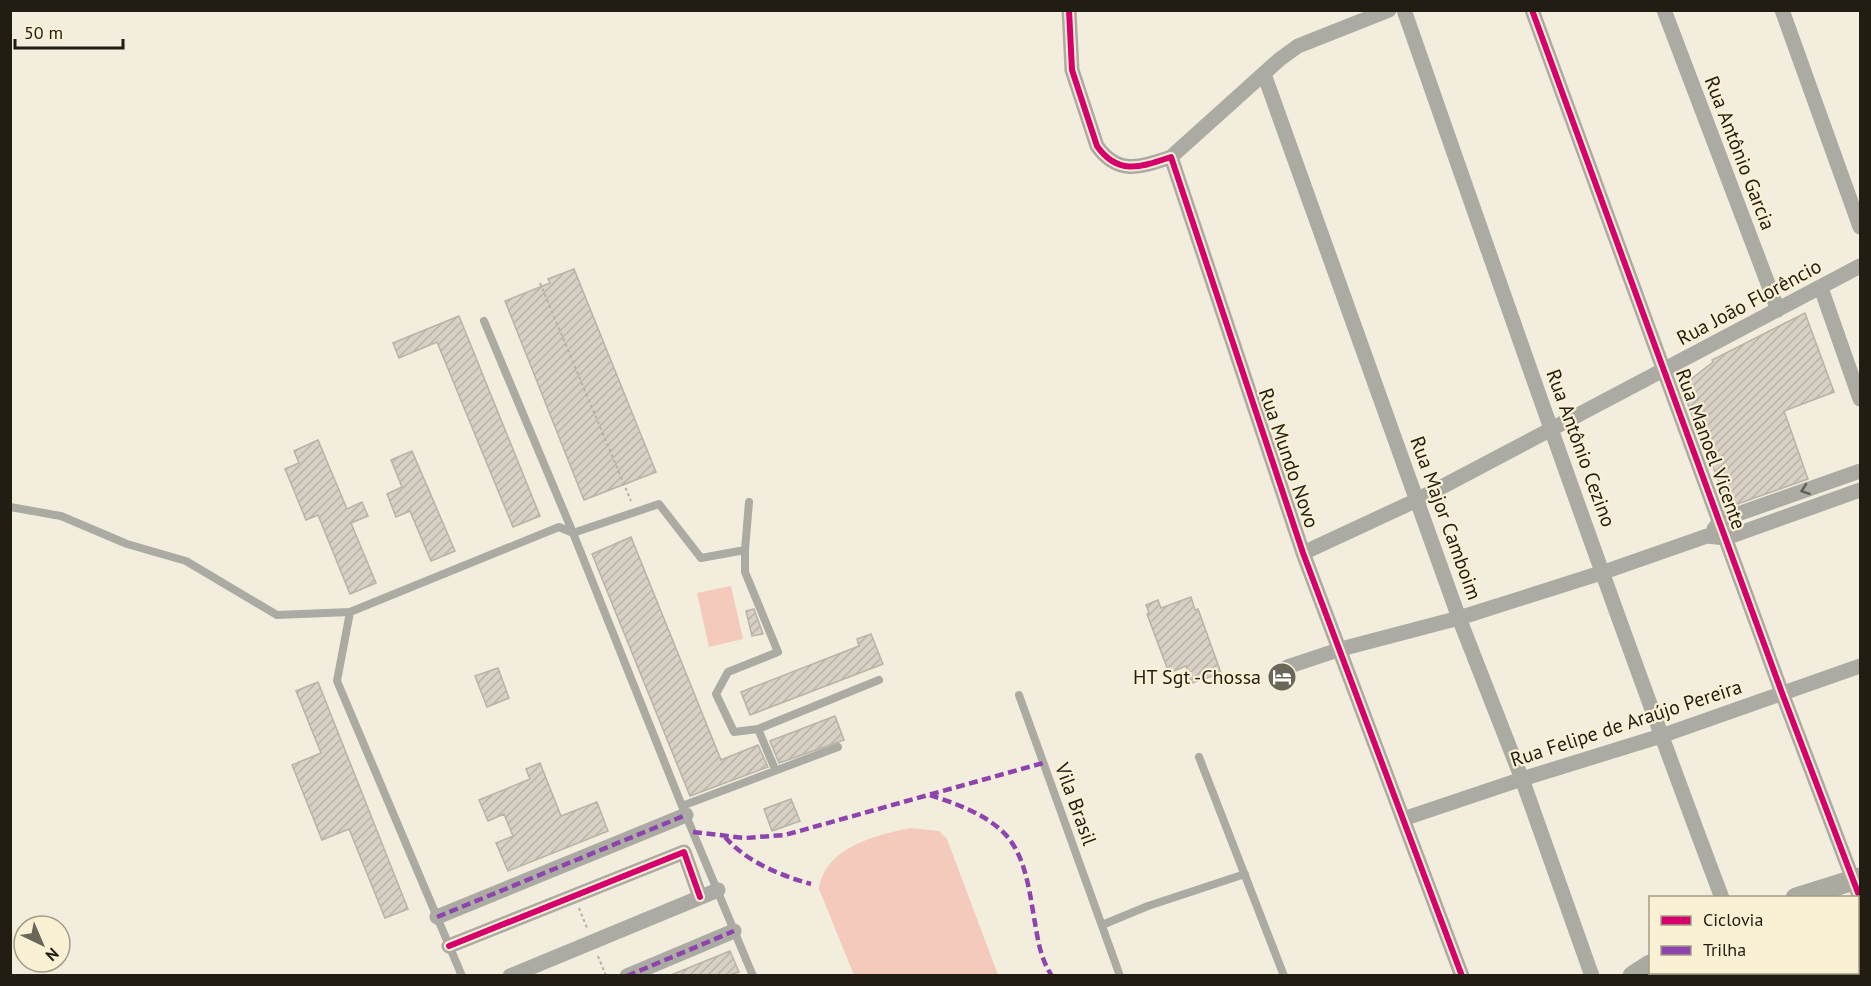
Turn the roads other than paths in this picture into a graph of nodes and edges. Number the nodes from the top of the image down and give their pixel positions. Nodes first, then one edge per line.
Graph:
1 (1069, 10) edge
2 (1389, 10) edge
3 (1404, 10) edge
4 (1532, 10) edge
5 (1664, 10) edge
6 (1782, 10) edge
7 (1264, 74) junction
8 (1170, 157) junction
9 (1860, 227) edge
10 (1860, 266) edge
11 (1821, 288) junction
12 (1778, 310) junction
13 (484, 321) dead end
14 (1664, 371) junction
15 (1860, 399) edge
16 (1551, 429) junction
17 (1860, 471) edge
18 (1845, 476) junction
19 (1856, 491) edge
20 (1417, 500) junction
21 (1777, 500) junction
22 (749, 502) dead end
23 (10, 507) edge
24 (1782, 518) junction
25 (1720, 521) junction
26 (573, 533) junction
27 (1707, 536) junction
28 (1726, 538) junction
29 (745, 550) junction
30 (1304, 553) junction
31 (1604, 572) junction
32 (350, 612) junction
33 (1459, 618) junction
34 (1341, 649) junction
35 (1860, 666) edge
36 (1287, 667) dead end
37 (879, 680) dead end
38 (1782, 693) junction
39 (1019, 695) dead end
40 (758, 729) junction
41 (1661, 736) junction
42 (838, 747) dead end
43 (1199, 757) dead end
44 (775, 769) junction
45 (1522, 779) junction
46 (684, 810) junction
47 (1403, 819) junction
48 (1245, 874) junction
49 (1858, 885) edge
50 (718, 890) junction
51 (1722, 896) edge
52 (1801, 896) edge
53 (700, 897) junction
54 (437, 917) junction
55 (1102, 925) junction
56 (734, 931) junction
57 (449, 946) junction
58 (1649, 966) edge
59 (462, 975) edge
60 (510, 975) edge
61 (627, 975) edge
62 (753, 975) edge
63 (1120, 975) edge
64 (1284, 975) edge
65 (1462, 975) edge
66 (1592, 975) edge
67 (1633, 975) edge

1 - 8 street
2 - 7 street
3 - 16 street, Rua Antônio Cezino
4 - 14 street, Rua Manoel Vicente
5 - 12 street, Rua Antônio Garcia
6 - 9 street
7 - 8 street
7 - 20 street, Rua Major Camboim
8 - 30 street, Rua Mundo Novo
10 - 11 street, Rua João Florêncio
11 - 12 street, Rua João Florêncio
11 - 15 street
12 - 14 street, Rua João Florêncio
13 - 26 lane
14 - 16 street, Rua João Florêncio
14 - 25 street, Rua Manoel Vicente
16 - 20 street, Rua João Florêncio
16 - 31 street, Rua Antônio Cezino
17 - 18 street
18 - 19 street
18 -> 21 street
19 - 24 street
20 - 30 street, Rua João Florêncio
20 - 33 street, Rua Major Camboim
21 - 24 street
21 - 25 street
22 - 29 lane
23 - 32 lane
24 - 28 street
25 - 27 street
25 - 28 street, Rua Manoel Vicente
26 - 29 lane
26 - 32 lane
26 - 46 lane
27 - 28 street
27 - 31 street
28 - 38 street, Rua Manoel Vicente
29 - 40 lane
30 - 34 street, Rua Mundo Novo
31 - 33 street
31 - 41 street, Rua Antônio Cezino
32 - 54 lane
33 - 34 street
33 - 45 street, Rua Major Camboim
34 - 36 street
34 - 47 street, Rua Mundo Novo
35 - 38 street, Rua Felipe de Araújo Pereira
37 - 40 lane
38 - 41 street, Rua Felipe de Araújo Pereira
38 - 49 street, Rua Manoel Vicente
39 - 55 lane, Vila Brasil
40 - 44 lane
41 - 45 street, Rua Felipe de Araújo Pereira
41 - 51 street, Rua Antônio Cezino
42 - 44 lane
43 - 48 lane
44 - 46 lane
45 - 47 street, Rua Felipe de Araújo Pereira
45 - 66 street, Rua Major Camboim
46 - 50 lane
46 - 54 street
47 - 65 street, Rua Mundo Novo
48 - 55 lane
48 - 64 lane
49 - 52 street
50 - 53 street
50 - 56 lane
53 - 57 street
53 - 60 street
54 - 57 lane
55 - 63 lane, Vila Brasil
56 - 61 street
56 - 62 lane
57 - 59 lane
58 - 67 street

